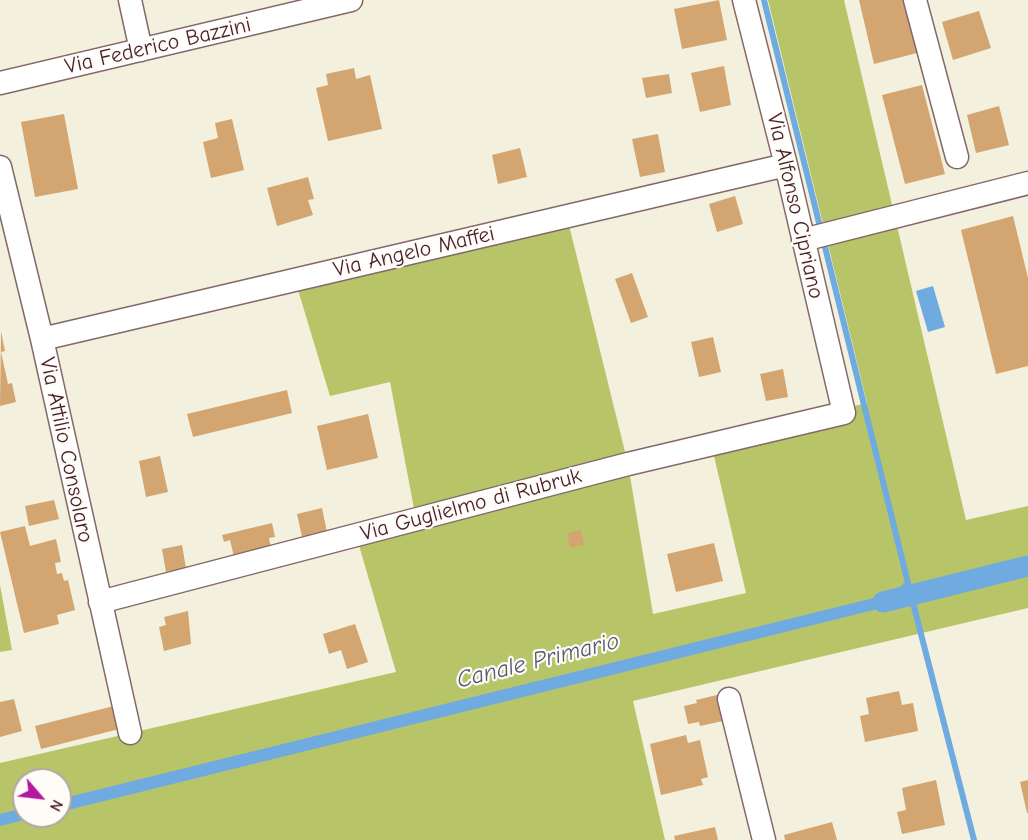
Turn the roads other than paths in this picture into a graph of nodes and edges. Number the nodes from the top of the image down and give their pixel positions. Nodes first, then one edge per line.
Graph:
1 (130, 0) edge
2 (348, 0) edge
3 (744, 0) edge
4 (915, 0) edge
5 (141, 50) junction
6 (0, 83) edge
7 (957, 157) dead end
8 (786, 165) junction
9 (0, 167) edge
10 (1028, 183) edge
11 (803, 240) junction
12 (42, 339) junction
13 (843, 413) joint
14 (100, 602) junction
15 (729, 699) dead end
16 (130, 733) dead end
17 (764, 840) edge

1 - 5 street
2 - 5 street, Via Federico Bazzini
3 - 8 street, Via Alfonso Cipriano
4 - 7 street
5 - 6 street, Via Federico Bazzini
8 - 11 street, Via Alfonso Cipriano
8 - 12 street, Via Angelo Maffei
9 - 12 street, Via Attilio Consolaro
10 - 11 street
11 - 13 street, Via Alfonso Cipriano
12 - 14 street, Via Attilio Consolaro
13 - 14 street, Via Guglielmo di Rubruk
14 - 16 street, Via Attilio Consolaro
15 - 17 street

